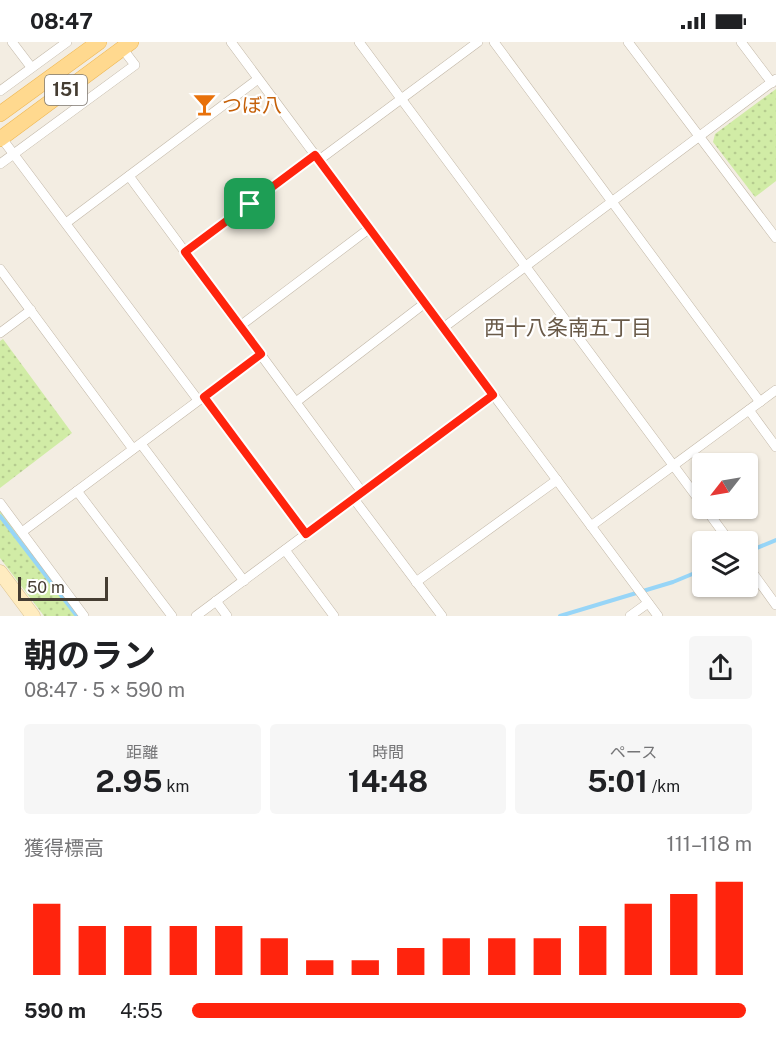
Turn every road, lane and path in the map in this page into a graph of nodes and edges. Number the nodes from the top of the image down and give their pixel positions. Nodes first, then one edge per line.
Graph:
1 (12, 42) edge
2 (67, 42) edge
3 (98, 42) edge
4 (231, 42) edge
5 (359, 42) edge
6 (478, 42) edge
7 (494, 42) edge
8 (628, 42) edge
9 (741, 42) edge
10 (127, 45) edge
11 (31, 68) junction
12 (258, 79) junction
13 (774, 81) edge
14 (0, 91) edge
15 (401, 98) junction
16 (0, 114) edge
17 (0, 138) edge
18 (699, 138) junction
19 (14, 154) junction
20 (317, 158) junction
21 (0, 164) edge
22 (129, 176) junction
23 (613, 201) junction
24 (66, 222) junction
25 (370, 228) junction
26 (775, 237) edge
27 (185, 252) junction
28 (526, 266) junction
29 (0, 269) edge
30 (426, 303) junction
31 (31, 310) junction
32 (240, 326) junction
33 (443, 328) junction
34 (0, 333) edge
35 (261, 354) junction
36 (776, 390) edge
37 (493, 395) junction
38 (201, 398) junction
39 (296, 402) junction
40 (760, 402) junction
41 (749, 410) junction
42 (137, 446) junction
43 (776, 447) edge
44 (674, 465) junction
45 (557, 480) junction
46 (692, 490) edge
47 (77, 491) junction
48 (362, 492) junction
49 (354, 499) junction
50 (0, 503) edge
51 (591, 526) junction
52 (22, 532) junction
53 (306, 534) junction
54 (285, 550) junction
55 (0, 572) edge
56 (244, 580) junction
57 (758, 580) edge
58 (416, 582) junction
59 (216, 601) junction
60 (648, 603) junction
61 (776, 605) edge
62 (33, 616) edge
63 (84, 616) edge
64 (172, 616) edge
65 (196, 616) edge
66 (227, 616) edge
67 (334, 616) edge
68 (442, 616) edge
69 (630, 616) edge
70 (658, 616) edge

1 - 11 street
2 - 11 street
3 - 16 main road, 151
4 - 12 street
5 - 15 street
6 - 15 street
7 - 23 street
8 - 18 street
9 - 13 street
10 - 17 main road, 151
10 - 19 street
11 - 14 street
12 - 20 street
12 - 22 street
13 - 18 street
15 - 20 street
15 - 28 street
17 - 19 street
18 - 23 street
18 - 26 street
19 - 21 street
19 - 24 street
20 - 25 street
20 - 27 street
22 - 24 street
22 - 27 street
23 - 28 street
23 - 40 street
24 - 38 street
25 - 30 street
25 - 32 street
27 - 32 street
28 - 33 street
28 - 44 street
29 - 31 street
30 - 33 street
30 - 39 street
31 - 34 street
31 - 42 street
32 - 35 street
33 - 37 street
35 - 38 street
35 - 39 street
36 - 40 street
37 - 45 street
37 - 48 street
38 - 42 street
38 - 53 street
39 - 48 street
40 - 41 street
41 - 43 street
41 - 44 street
42 - 47 street
42 - 56 street
44 - 46 street
44 - 51 street
45 - 51 street
45 - 58 street
47 - 52 street
47 - 64 street
48 - 49 street
49 - 53 street
49 - 58 street
50 - 52 street
51 - 60 street
52 - 63 street
53 - 54 street
54 - 56 street
54 - 67 street
55 - 62 street
56 - 59 street
57 - 61 street
58 - 68 street
59 - 65 street
59 - 66 street
60 - 69 street
60 - 70 street

